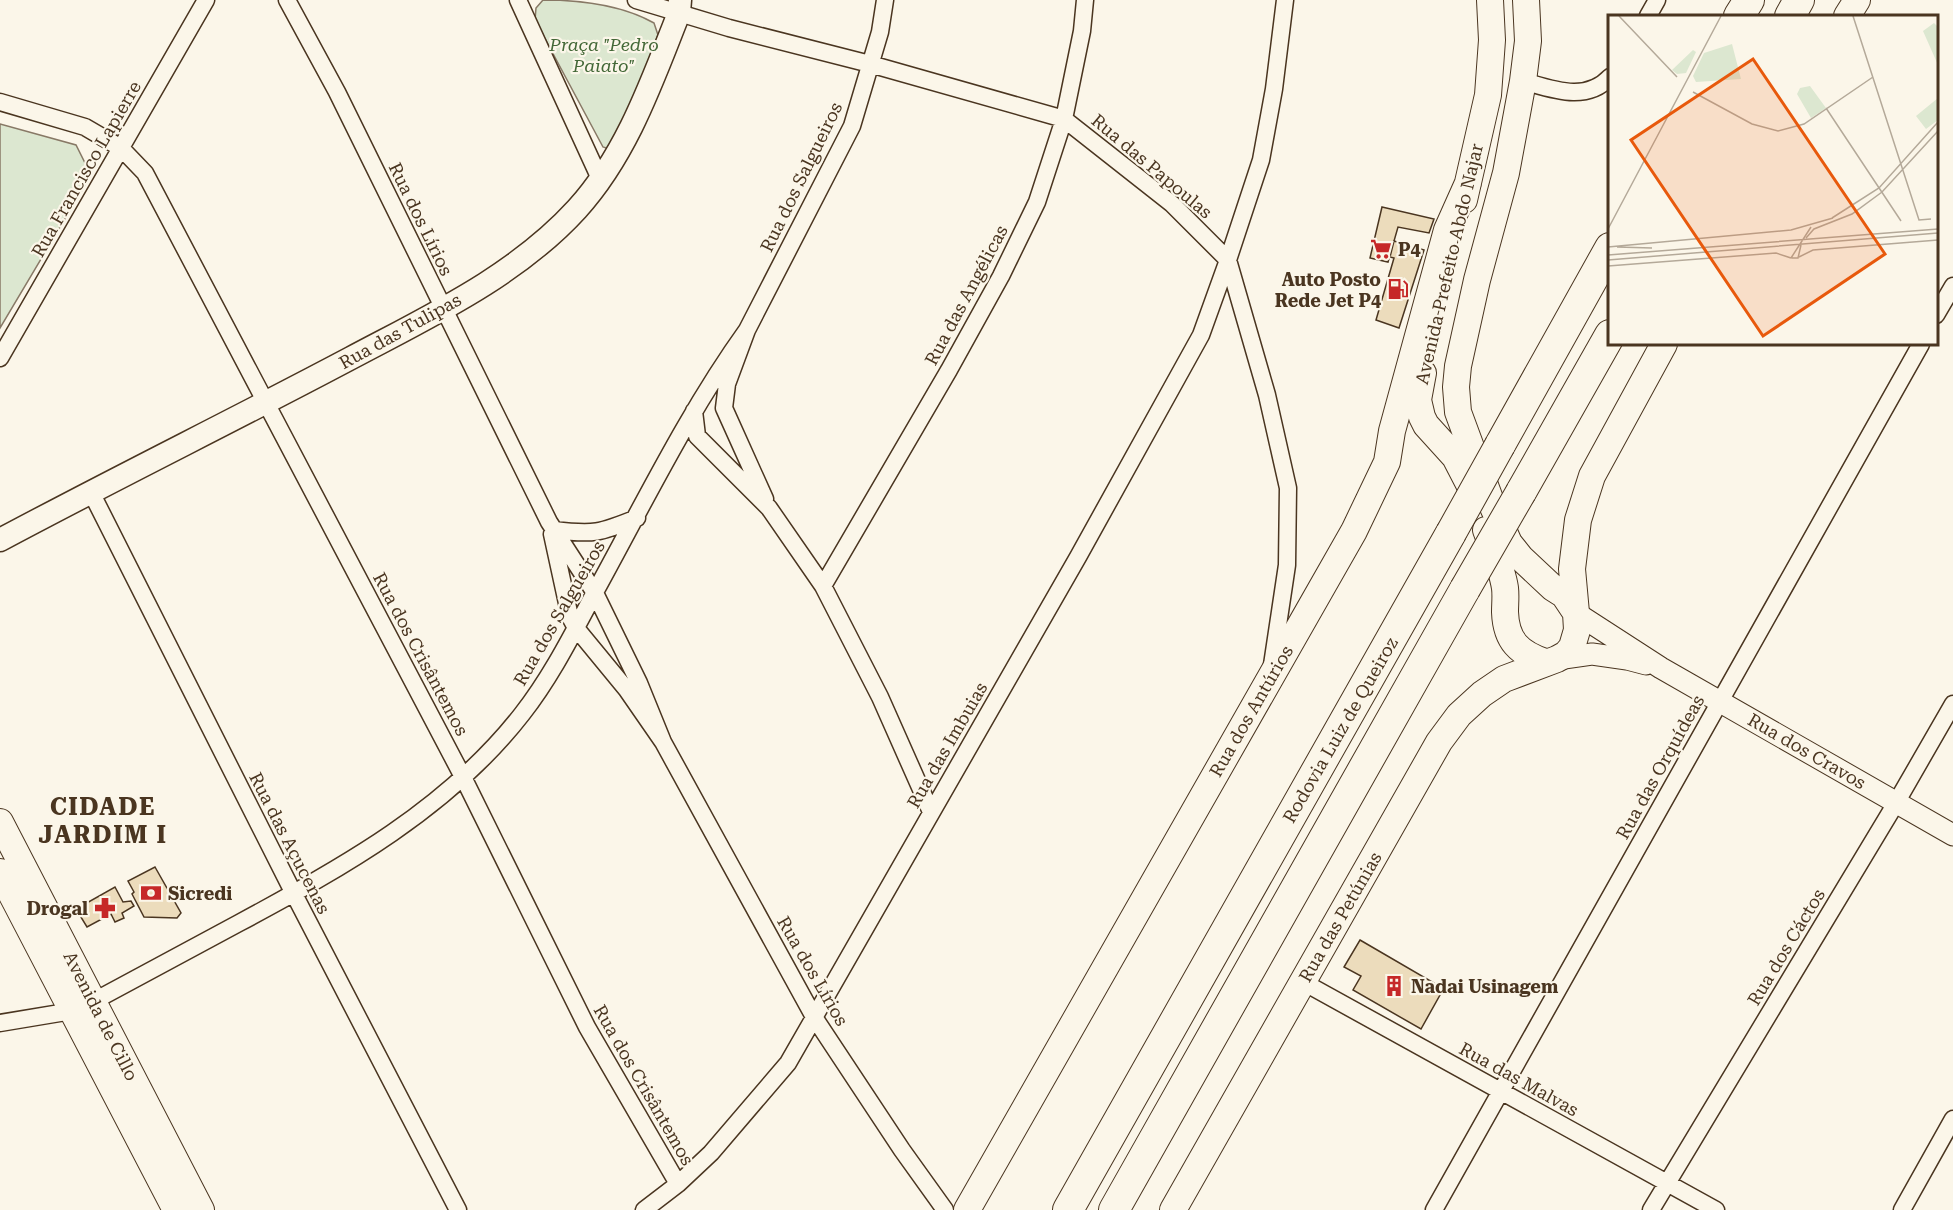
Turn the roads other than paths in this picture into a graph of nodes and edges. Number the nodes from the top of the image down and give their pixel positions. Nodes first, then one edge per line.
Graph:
1 (206, 0) edge
2 (287, 0) edge
3 (518, 0) edge
4 (636, 0) edge
5 (885, 0) edge
6 (1085, 0) edge
7 (1285, 0) edge
8 (1490, 0) edge
9 (1526, 0) edge
10 (1658, 0) edge
11 (1744, 0) edge
12 (1749, 0) edge
13 (1799, 0) edge
14 (1857, 0) edge
15 (680, 6) edge
16 (1649, 15) edge
17 (1737, 15) edge
18 (1738, 15) edge
19 (1791, 15) edge
20 (1848, 15) edge
21 (870, 64) junction
22 (1608, 79) edge
23 (1523, 81) junction
24 (0, 102) edge
25 (1064, 119) junction
26 (121, 148) junction
27 (600, 179) junction
28 (1468, 183) junction
29 (1608, 252) edge
30 (1228, 260) junction
31 (1953, 286) edge
32 (443, 309) junction
33 (1938, 310) edge
34 (1938, 313) edge
35 (1953, 321) edge
36 (747, 330) junction
37 (1608, 339) edge
38 (1663, 345) edge
39 (1920, 345) edge
40 (0, 358) edge
41 (1422, 376) junction
42 (267, 403) junction
43 (1401, 403) junction
44 (724, 408) junction
45 (694, 411) junction
46 (1458, 412) junction
47 (91, 492) junction
48 (769, 508) junction
49 (637, 518) junction
50 (552, 526) junction
51 (0, 540) edge
52 (823, 586) junction
53 (595, 593) junction
54 (1576, 613) junction
55 (576, 628) junction
56 (1551, 660) junction
57 (1660, 668) junction
58 (1271, 675) junction
59 (1720, 702) junction
60 (1953, 704) edge
61 (663, 742) junction
62 (463, 777) junction
63 (1896, 803) junction
64 (931, 812) junction
65 (0, 822) edge
66 (1953, 835) edge
67 (0, 872) edge
68 (294, 894) junction
69 (1303, 982) junction
70 (83, 1006) junction
71 (814, 1017) junction
72 (0, 1023) edge
73 (1501, 1091) junction
74 (1953, 1119) edge
75 (1666, 1183) junction
76 (678, 1184) junction
77 (176, 1210) edge
78 (201, 1210) edge
79 (458, 1210) edge
80 (644, 1210) edge
81 (945, 1210) edge
82 (967, 1210) edge
83 (1068, 1210) edge
84 (1114, 1210) edge
85 (1173, 1210) edge
86 (1434, 1210) edge
87 (1651, 1210) edge
88 (1716, 1210) edge
89 (1902, 1210) edge

1 - 26 street, Rua Francisco Lapierre
2 - 32 street, Rua dos Lírios
3 - 27 street
4 - 15 street, Rua das Papoulas
5 - 21 street, Rua dos Salgueiros
6 - 25 street, Rua das Angélicas
7 - 30 street, Rua das Imbuias
8 - 28 main road, Avenida Prefeito Abdo Najar
9 - 23 main road, Avenida Prefeito Abdo Najar
10 - 16 street
11 - 17 highway
12 - 18 highway
13 - 19 highway
14 - 20 main road
15 - 21 street, Rua das Papoulas
15 - 27 main road, Rua das Tulipas
21 - 25 street, Rua das Papoulas
21 - 36 street, Rua dos Salgueiros
22 - 23 street
23 - 46 main road, Avenida Prefeito Abdo Najar
24 - 26 street, Rua dos Crisântemos
25 - 30 street, Rua das Papoulas
25 - 52 street, Rua das Angélicas
26 - 40 street, Rua Francisco Lapierre
26 - 42 street, Rua dos Crisântemos
27 - 32 main road, Rua das Tulipas
28 - 41 main road, Avenida Prefeito Abdo Najar
28 - 43 main road, Rua dos Antúrios
29 - 83 highway, Rodovia Luiz de Queiroz, bridge
30 - 58 street, Rua das Papoulas
30 - 64 street, Rua das Imbuias
31 - 33 street
32 - 42 main road, Rua das Tulipas
32 - 50 street, Rua dos Lírios
34 - 35 street
36 - 44 street, Rua dos Salgueiros
36 - 45 street, Rua dos Salgueiros
37 - 84 highway, bridge
38 - 54 main road
39 - 59 street, Rua das Orquídeas
41 - 43 main road
41 - 46 main road
41 - 56 main road, Avenida Prefeito Abdo Najar
42 - 47 main road, Rua das Tulipas
42 - 62 street, Rua dos Crisântemos
43 - 58 main road, Rua dos Antúrios
44 - 45 street
44 - 48 street
45 - 48 street
45 - 49 street, Rua dos Salgueiros
46 - 54 main road, Avenida Prefeito Abdo Najar
47 - 51 main road, Rua das Tulipas
47 - 68 street, Rua das Açucenas
48 - 52 street
49 - 50 street, Rua dos Salgueiros
49 - 53 street, Rua dos Salgueiros
50 - 53 street, Rua dos Lírios
50 - 55 street, Rua dos Lírios
52 - 64 street
53 - 55 street, Rua dos Salgueiros
53 - 61 street, Rua dos Lírios
54 - 56 main road
54 - 57 street, Rua dos Cravos
55 - 61 street, Rua dos Lírios
55 - 62 street, Rua dos Salgueiros
56 - 57 street, Rua dos Cravos
56 - 69 main road, Rua das Petúnias
57 - 59 street, Rua dos Cravos
58 - 82 main road, Rua dos Antúrios
59 - 63 street, Rua dos Cravos
59 - 73 street, Rua das Orquídeas
60 - 63 street, Rua dos Cáctos
61 - 71 street, Rua dos Lírios
62 - 68 street, Rua dos Salgueiros
62 - 76 street, Rua dos Crisântemos
63 - 66 street, Rua dos Cravos
63 - 75 street, Rua dos Cáctos
64 - 71 street, Rua das Imbuias
65 - 70 main road, Avenida de Cillo
67 - 70 main road, Avenida de Cillo
68 - 70 street, Rua dos Salgueiros
68 - 79 street, Rua das Açucenas
69 - 73 street, Rua das Malvas
69 - 85 main road, Rua das Petúnias
70 - 72 street, Rua dos Salgueiros
70 - 77 main road, Avenida de Cillo
70 - 78 main road, Avenida de Cillo
71 - 76 street, Rua das Imbuias
71 - 81 street, Rua dos Lírios
73 - 75 street, Rua das Malvas
73 - 86 street, Rua das Orquídeas
74 - 89 street
75 - 87 street, Rua dos Cáctos
75 - 88 street, Rua das Malvas
76 - 80 street, Rua das Imbuias

